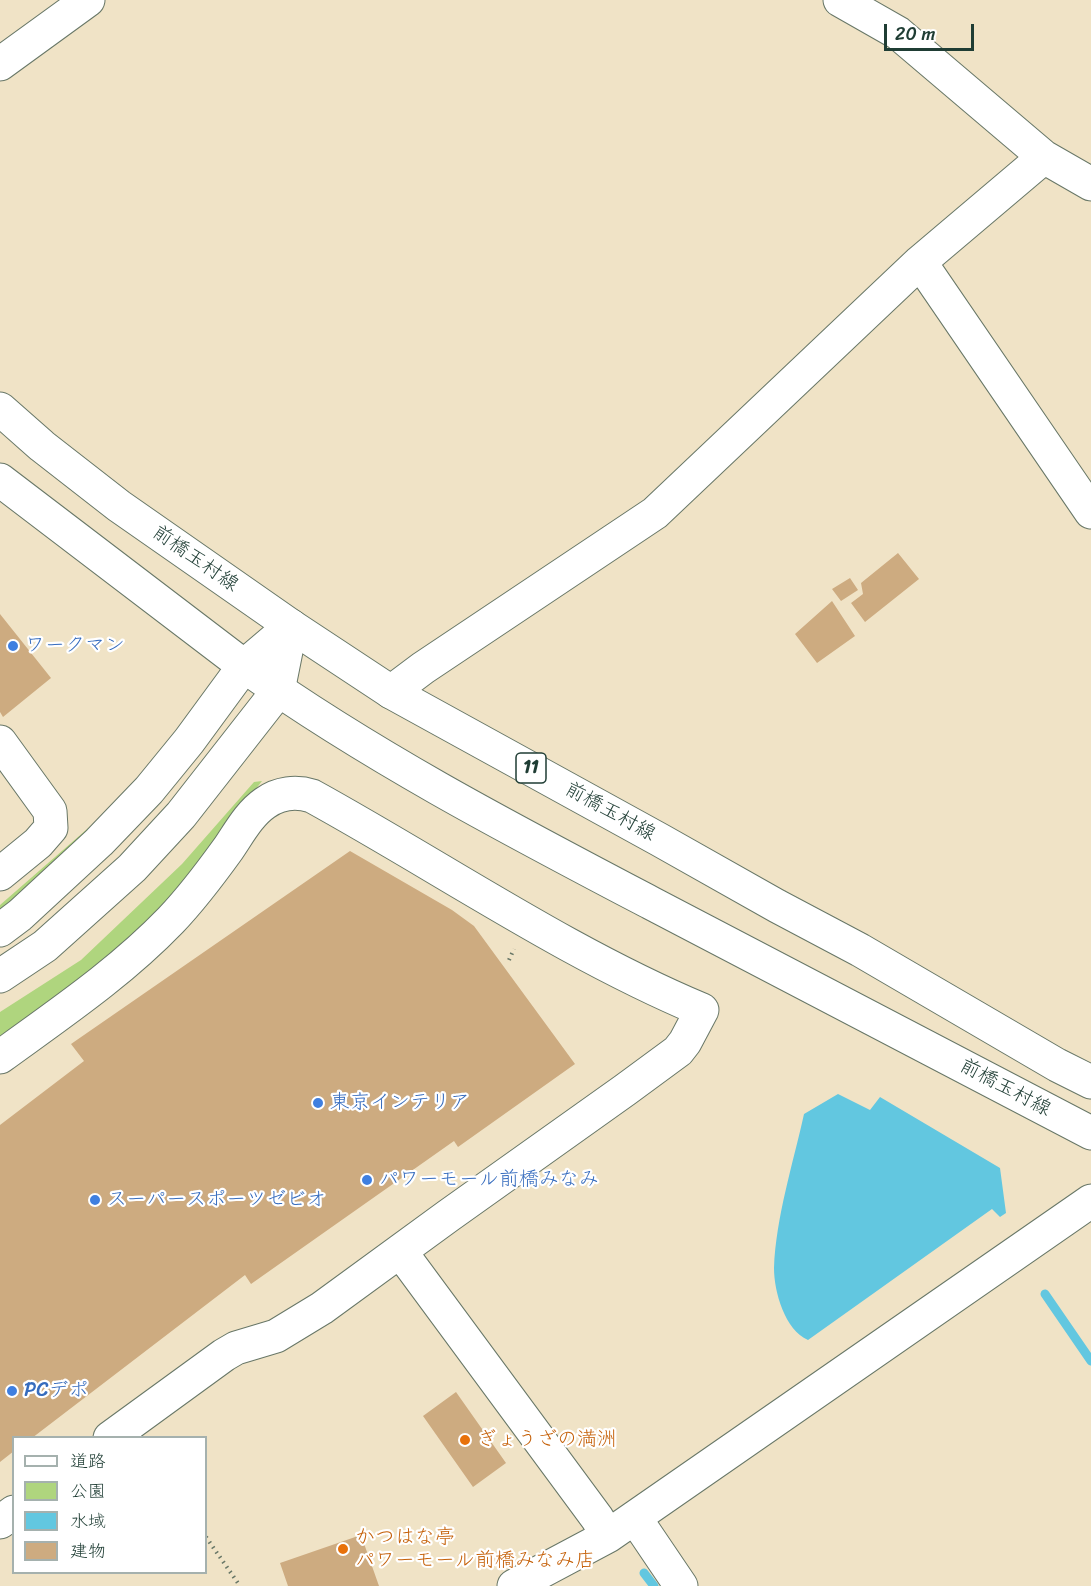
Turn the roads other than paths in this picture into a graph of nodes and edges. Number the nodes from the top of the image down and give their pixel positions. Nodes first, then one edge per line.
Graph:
1 (88, 0) edge
2 (840, 0) edge
3 (0, 64) edge
4 (1044, 157) junction
5 (1091, 184) edge
6 (920, 262) junction
7 (0, 409) edge
8 (0, 481) edge
9 (1091, 512) edge
10 (291, 626) junction
11 (244, 666) junction
12 (278, 691) junction
13 (391, 692) junction
14 (0, 742) edge
15 (0, 874) edge
16 (0, 930) edge
17 (0, 976) edge
18 (0, 1057) edge
19 (1091, 1082) edge
20 (1091, 1133) edge
21 (1091, 1201) edge
22 (400, 1251) junction
23 (111, 1436) edge
24 (621, 1527) junction
25 (514, 1586) edge
26 (681, 1586) edge

1 - 3 main road
2 - 4 main road
4 - 5 main road
4 - 6 main road
6 - 9 main road
6 - 13 main road
7 - 10 main road, 前橋玉村線 / 11
8 - 11 main road, 前橋玉村線
10 - 11 main road
10 - 12 main road
10 - 13 main road, 前橋玉村線 / 11
11 - 12 main road, 前橋玉村線
11 - 16 main road
12 - 17 main road
12 - 20 main road, 前橋玉村線
13 - 19 main road, 前橋玉村線 / 11
14 - 15 main road
18 - 22 main road
21 - 24 main road
22 - 23 main road
22 - 24 main road
24 - 25 main road
24 - 26 main road

